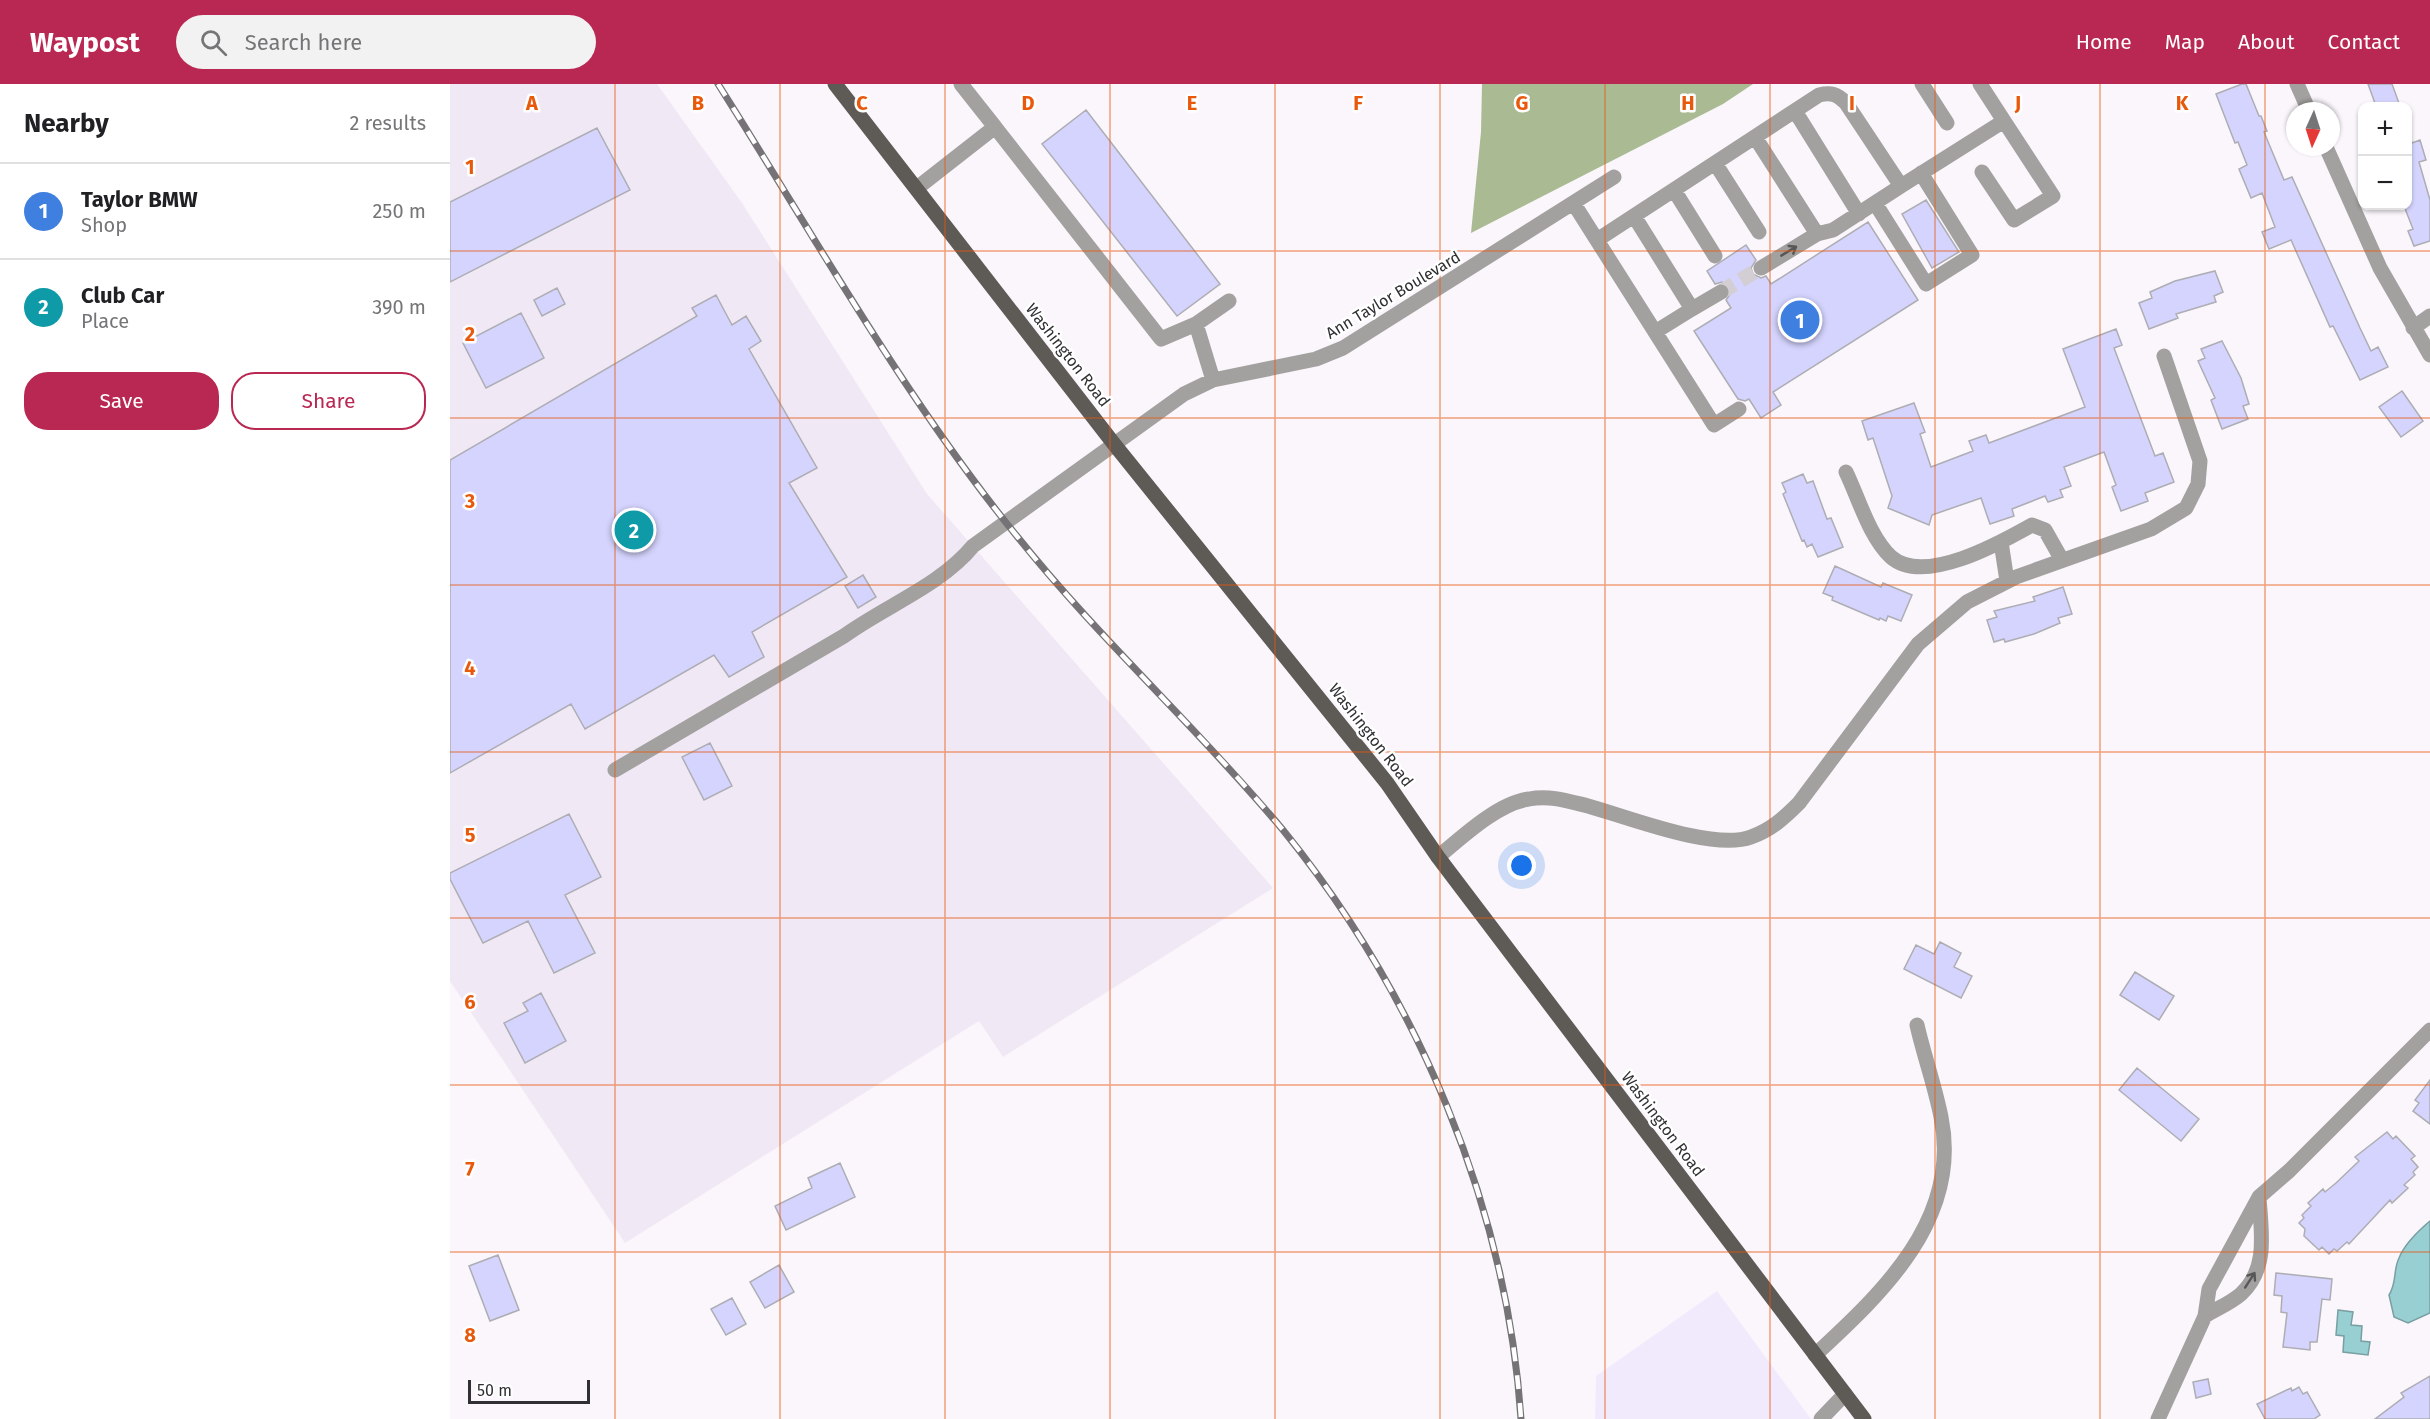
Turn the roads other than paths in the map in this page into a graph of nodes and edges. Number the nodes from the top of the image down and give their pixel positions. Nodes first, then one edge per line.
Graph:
1 (835, 84) edge
2 (961, 84) edge
3 (1922, 84) edge
4 (1980, 84) edge
5 (2297, 84) edge
6 (2305, 102) edge
7 (1794, 111) junction
8 (2004, 121) junction
9 (1947, 123) dead end
10 (995, 127) junction
11 (1755, 137) junction
12 (2330, 156) edge
13 (1715, 163) junction
14 (1982, 172) dead end
15 (1921, 173) junction
16 (1614, 177) dead end
17 (1901, 186) junction
18 (917, 188) junction
19 (1674, 190) junction
20 (1875, 203) junction
21 (1574, 204) junction
22 (1858, 214) junction
23 (1634, 216) junction
24 (1759, 232) dead end
25 (1817, 234) junction
26 (1597, 240) junction
27 (1715, 256) dead end
28 (1761, 268) tunnel mouth
29 (1721, 292) tunnel mouth
30 (1229, 301) dead end
31 (1692, 309) junction
32 (2430, 316) edge
33 (1197, 324) junction
34 (2413, 328) junction
35 (1655, 332) junction
36 (2430, 355) edge
37 (2164, 356) dead end
38 (1213, 380) junction
39 (1738, 410) dead end
40 (1114, 444) junction
41 (1846, 472) dead end
42 (2001, 542) junction
43 (2062, 560) junction
44 (2007, 581) junction
45 (615, 770) dead end
46 (1438, 857) junction
47 (1917, 1025) dead end
48 (2430, 1030) edge
49 (2259, 1197) junction
50 (2205, 1316) junction
51 (1815, 1355) junction
52 (1845, 1394) junction
53 (1821, 1419) edge
54 (1864, 1419) edge
55 (2157, 1419) edge

1 - 18 main road, Washington Road
2 - 10 street
3 - 9 street
4 - 8 street
5 - 6 street
7 - 11 street
7 - 17 street
7 - 22 street
8 - 14 street
8 - 15 street
10 - 18 street
10 - 33 street
11 - 13 street
11 - 25 street
12 - 34 street
13 - 19 street
13 - 24 street
15 - 17 street
15 - 20 street
16 - 21 street, Ann Taylor Boulevard
17 - 20 street
18 - 40 main road, Washington Road
19 - 23 street
19 - 27 street
20 - 22 street
21 - 26 street
21 - 38 street, Ann Taylor Boulevard
22 - 25 street
23 - 26 street
23 - 31 street
28 -> 25 street
26 - 35 street
29 - 31 street
30 - 33 street
31 - 35 street
32 - 34 street
33 - 38 street
34 - 36 street
35 - 39 street
37 - 43 street
38 - 40 street, Ann Taylor Boulevard
40 - 45 street, Ann Taylor Boulevard
40 - 46 main road, Washington Road
41 - 42 street
42 - 43 street
42 - 44 street
43 - 44 street
44 - 46 street
46 - 51 main road, Washington Road
47 - 51 street
48 - 49 street
49 - 50 street
50 -> 49 street
50 - 55 street
51 - 52 main road, Washington Road
52 - 53 street
52 - 54 main road, Washington Road

